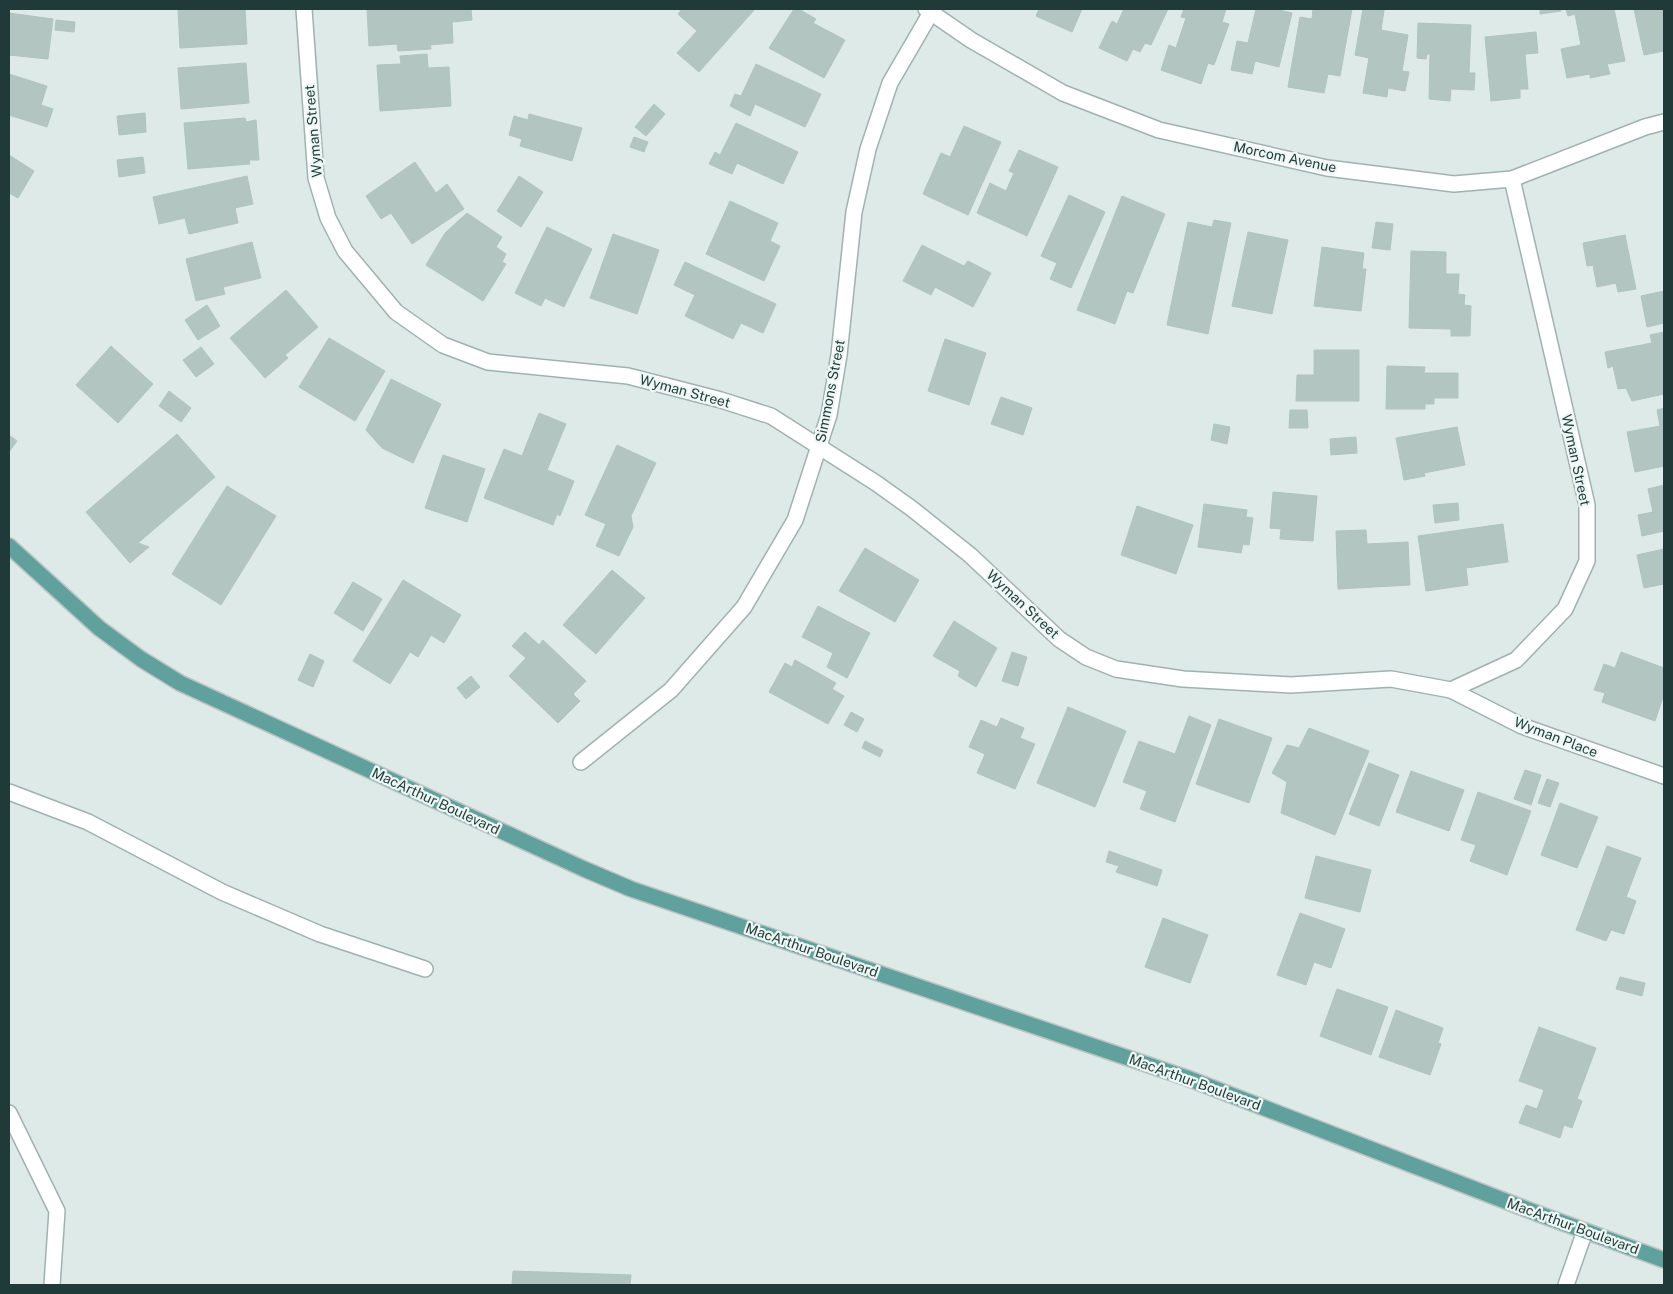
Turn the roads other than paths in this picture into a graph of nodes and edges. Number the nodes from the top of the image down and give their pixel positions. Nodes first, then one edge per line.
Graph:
1 (304, 9) edge
2 (930, 10) edge
3 (1664, 122) edge
4 (1512, 179) junction
5 (820, 447) junction
6 (9, 546) edge
7 (1451, 690) junction
8 (581, 762) dead end
9 (1664, 776) edge
10 (9, 792) edge
11 (425, 969) dead end
12 (9, 1113) edge
13 (1585, 1231) junction
14 (1664, 1260) edge
15 (52, 1285) edge
16 (1566, 1285) edge

1 - 5 street, Wyman Street
2 - 4 street, Morcom Avenue
2 - 5 street, Simmons Street
3 - 4 street, Morcom Avenue
4 - 7 street, Wyman Street
5 - 7 street, Wyman Street
5 - 8 street, Simmons Street
6 - 13 main road, MacArthur Boulevard
7 - 9 street, Wyman Place
10 - 11 street
12 - 15 street
13 - 14 main road, MacArthur Boulevard
13 - 16 street

